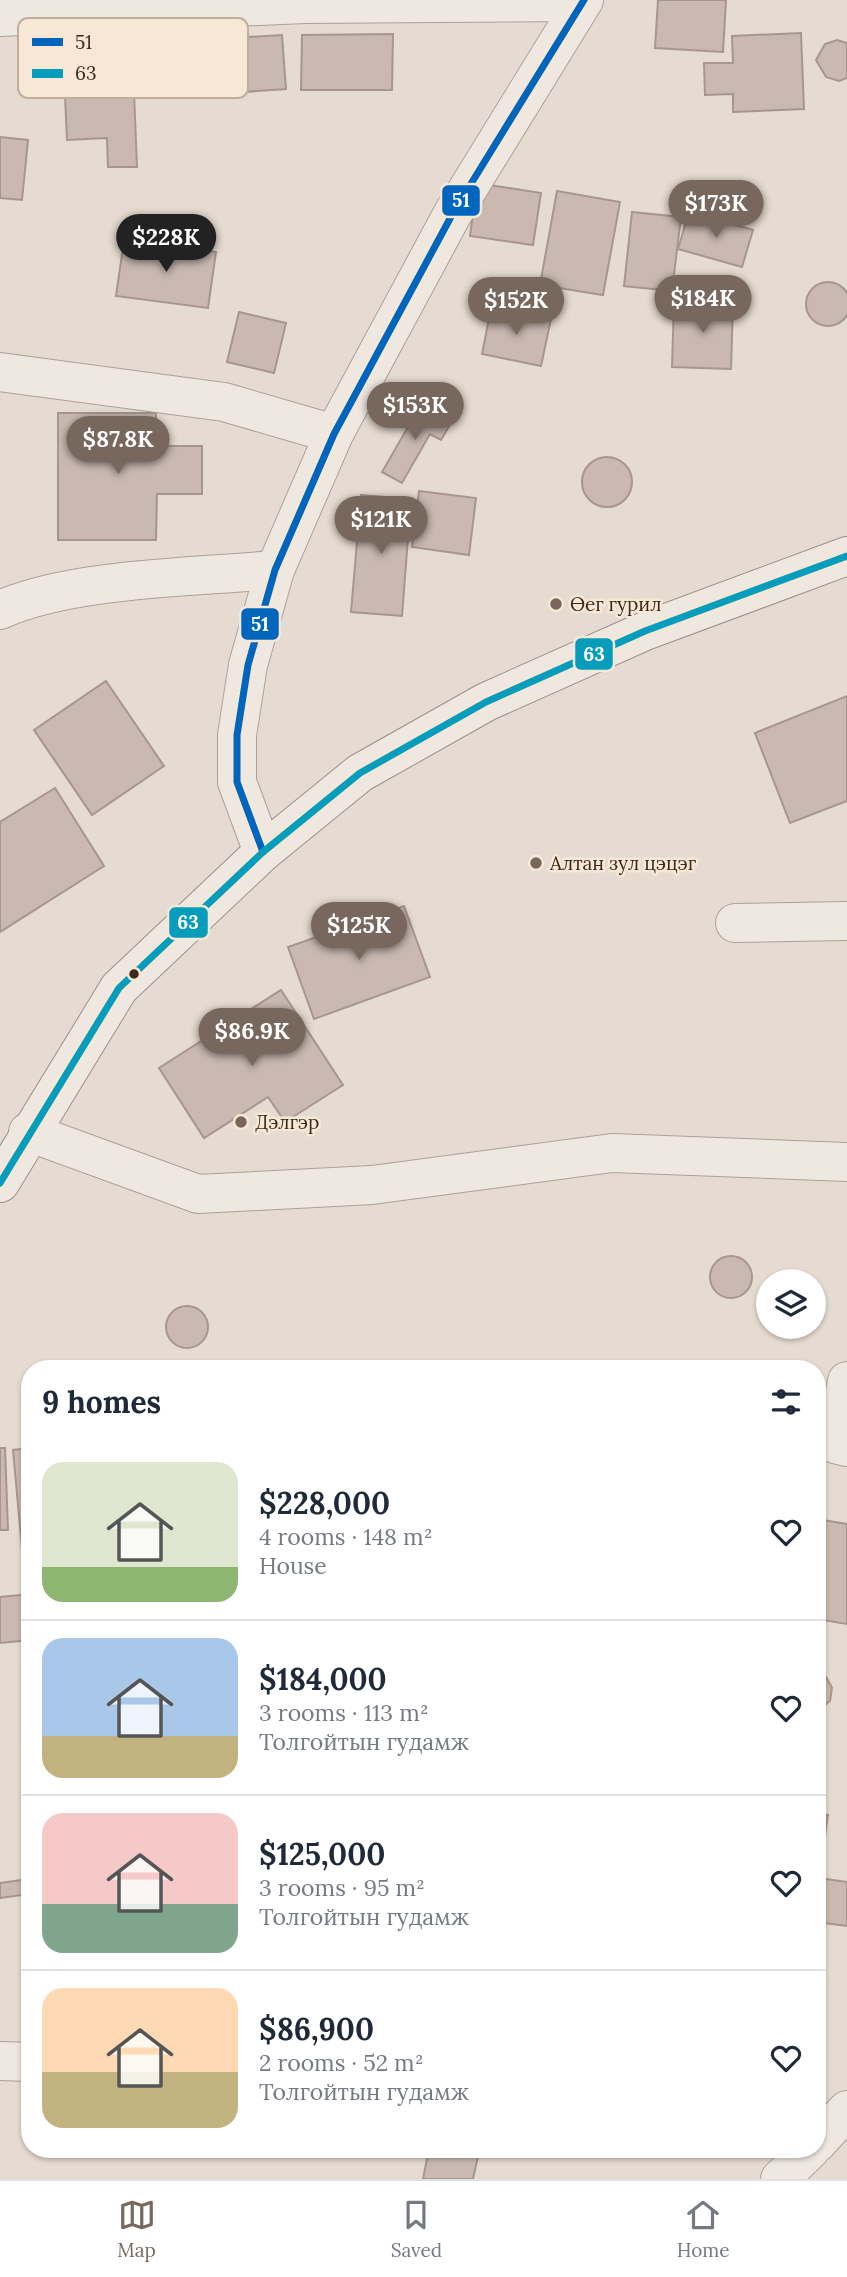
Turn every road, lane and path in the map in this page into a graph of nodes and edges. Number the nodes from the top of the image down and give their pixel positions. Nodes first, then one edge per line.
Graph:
1 (583, 1) edge
2 (0, 17) edge
3 (0, 372) edge
4 (334, 434) junction
5 (847, 556) edge
6 (275, 570) junction
7 (0, 610) edge
8 (263, 852) junction
9 (847, 921) edge
10 (735, 923) dead end
11 (29, 1132) junction
12 (847, 1162) edge
13 (0, 1183) edge
14 (847, 1381) edge
15 (833, 1446) edge
16 (0, 2061) edge
17 (21, 2062) edge
18 (847, 2110) edge
19 (826, 2133) edge
20 (802, 2158) edge
21 (780, 2179) edge

1 - 2 street
1 - 4 street
3 - 4 street
4 - 6 street
5 - 8 street
6 - 7 street
6 - 8 street
8 - 11 street
9 - 10 street
11 - 12 street
11 - 13 street
14 - 15 street
16 - 17 street
18 - 19 street
20 - 21 street

